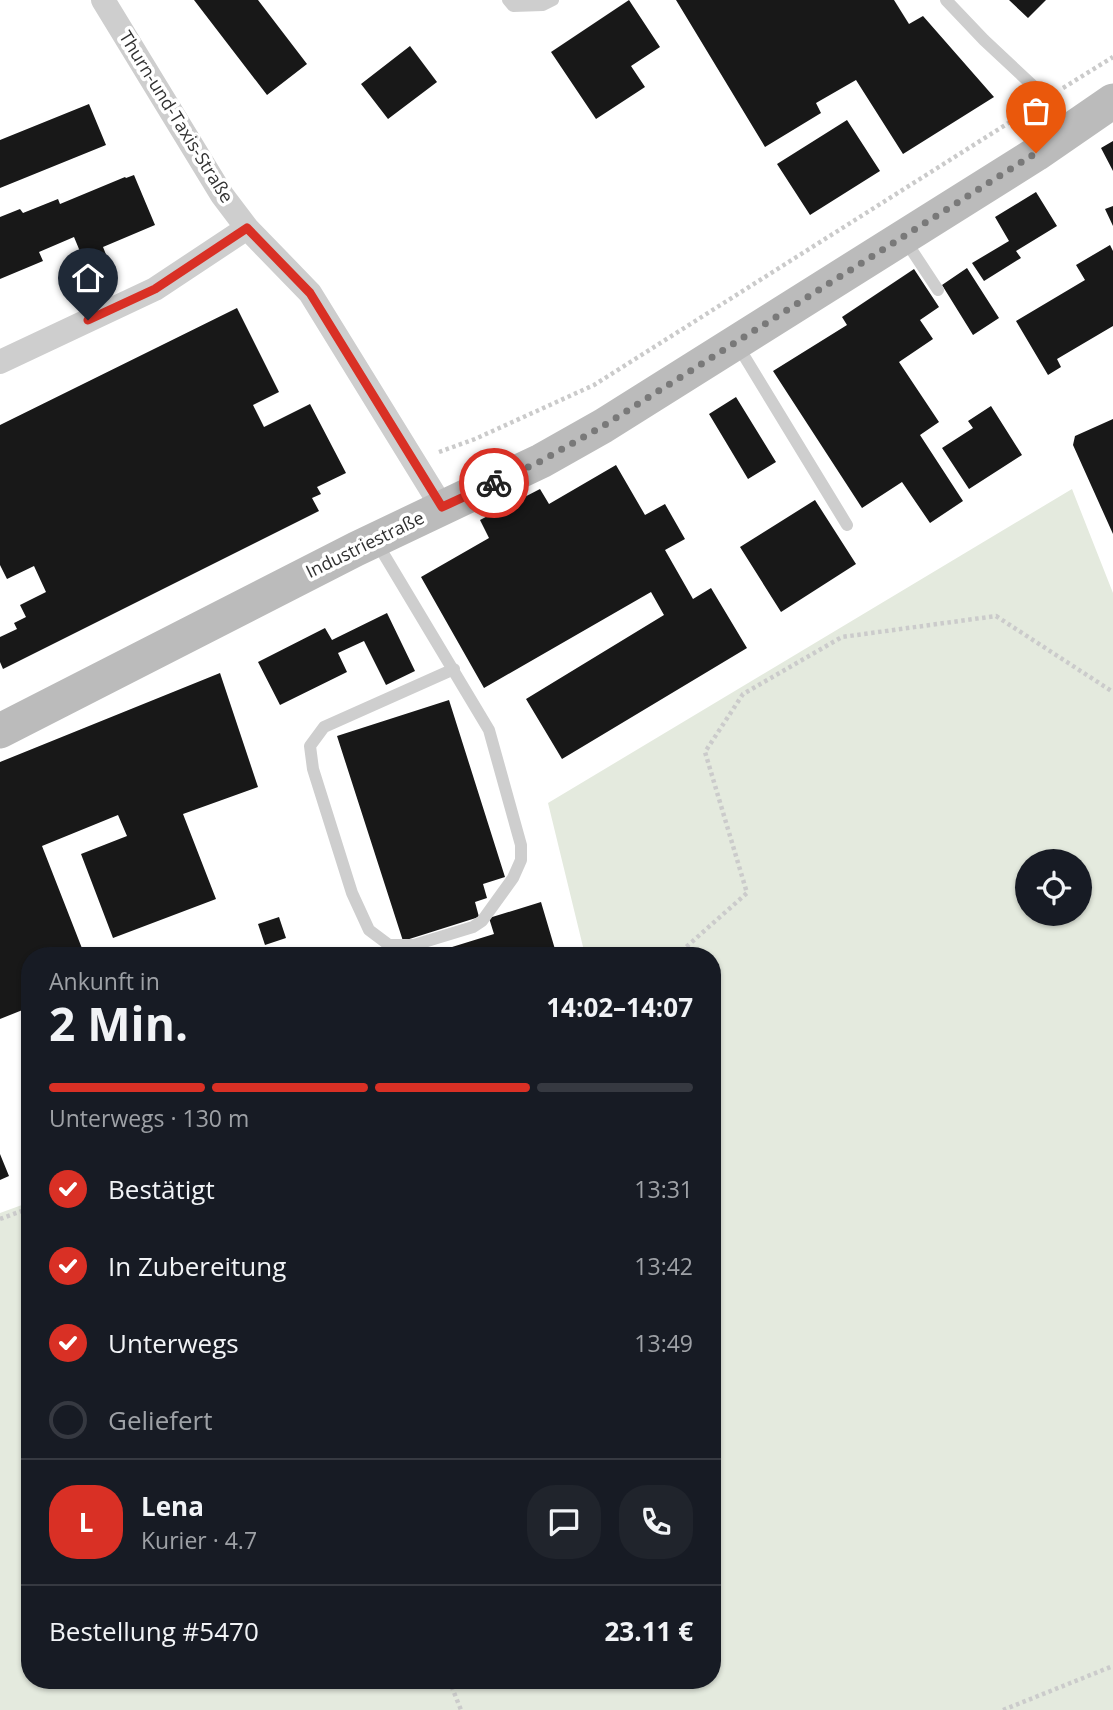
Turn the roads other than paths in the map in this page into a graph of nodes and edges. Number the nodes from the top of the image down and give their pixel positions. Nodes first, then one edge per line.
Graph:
1 (103, 0) edge
2 (508, 0) edge
3 (553, 0) edge
4 (946, 0) edge
5 (1113, 101) edge
6 (1070, 131) junction
7 (247, 228) junction
8 (903, 237) junction
9 (938, 290) dead end
10 (736, 342) junction
11 (0, 362) edge
12 (442, 507) junction
13 (847, 525) dead end
14 (375, 540) junction
15 (454, 669) junction
16 (0, 731) edge

1 - 7 street, Thurn-und-Taxis-Straße
2 - 3 lane
4 - 6 lane
5 - 6 street, Industriestraße
6 - 8 street, Industriestraße
7 - 11 street
7 - 12 street, Thurn-und-Taxis-Straße
8 - 9 lane
8 - 10 street, Industriestraße
10 - 12 street, Industriestraße
10 - 13 lane
12 - 14 street, Industriestraße
14 - 15 lane
14 - 16 street, Industriestraße
15 - 15 lane

